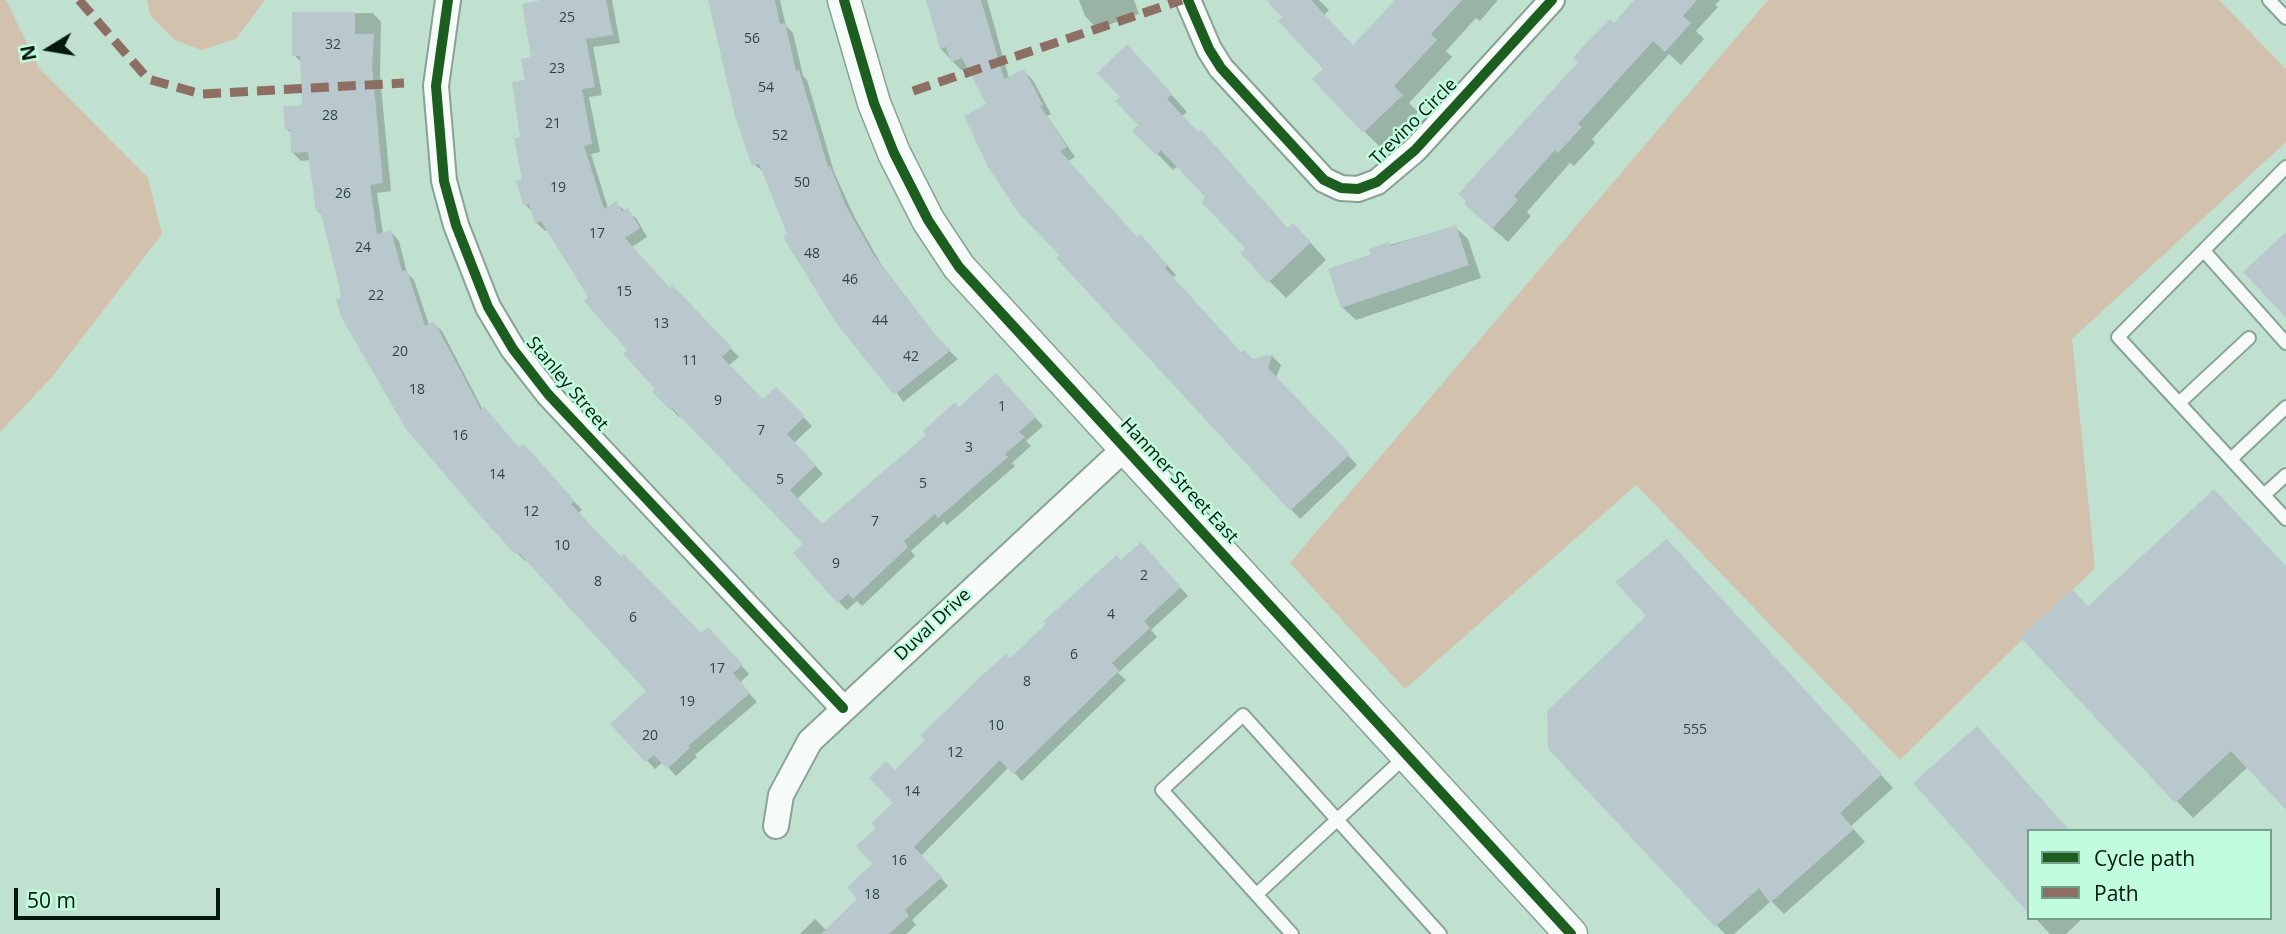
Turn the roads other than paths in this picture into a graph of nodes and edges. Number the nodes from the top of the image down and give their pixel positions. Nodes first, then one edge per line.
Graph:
1 (448, 0) edge
2 (844, 0) edge
3 (1188, 0) edge
4 (1552, 0) edge
5 (2269, 0) edge
6 (2286, 18) edge
7 (2286, 167) edge
8 (2204, 251) junction
9 (2249, 338) dead end
10 (2286, 343) edge
11 (2179, 403) junction
12 (2286, 407) edge
13 (1125, 448) junction
14 (2231, 459) junction
15 (2286, 475) edge
16 (2264, 495) junction
17 (2286, 519) edge
18 (843, 708) junction
19 (1408, 754) junction
20 (1338, 818) junction
21 (776, 826) dead end
22 (1257, 894) junction
23 (1292, 934) edge
24 (1440, 934) edge
25 (1571, 934) edge

1 - 18 street, Stanley Street
2 - 13 street, Hanmer Street East
3 - 4 street, Trevino Circle
5 - 6 lane
7 - 8 lane
8 - 10 lane
8 - 11 lane
9 - 11 lane
11 - 14 lane
12 - 14 lane
13 - 18 street, Duval Drive
13 - 19 street, Hanmer Street East
14 - 16 lane
15 - 16 lane
16 - 17 lane
18 - 21 street, Duval Drive
19 - 20 lane
19 - 25 street, Hanmer Street East
20 - 22 lane
20 - 22 lane
20 - 24 lane
22 - 23 lane

